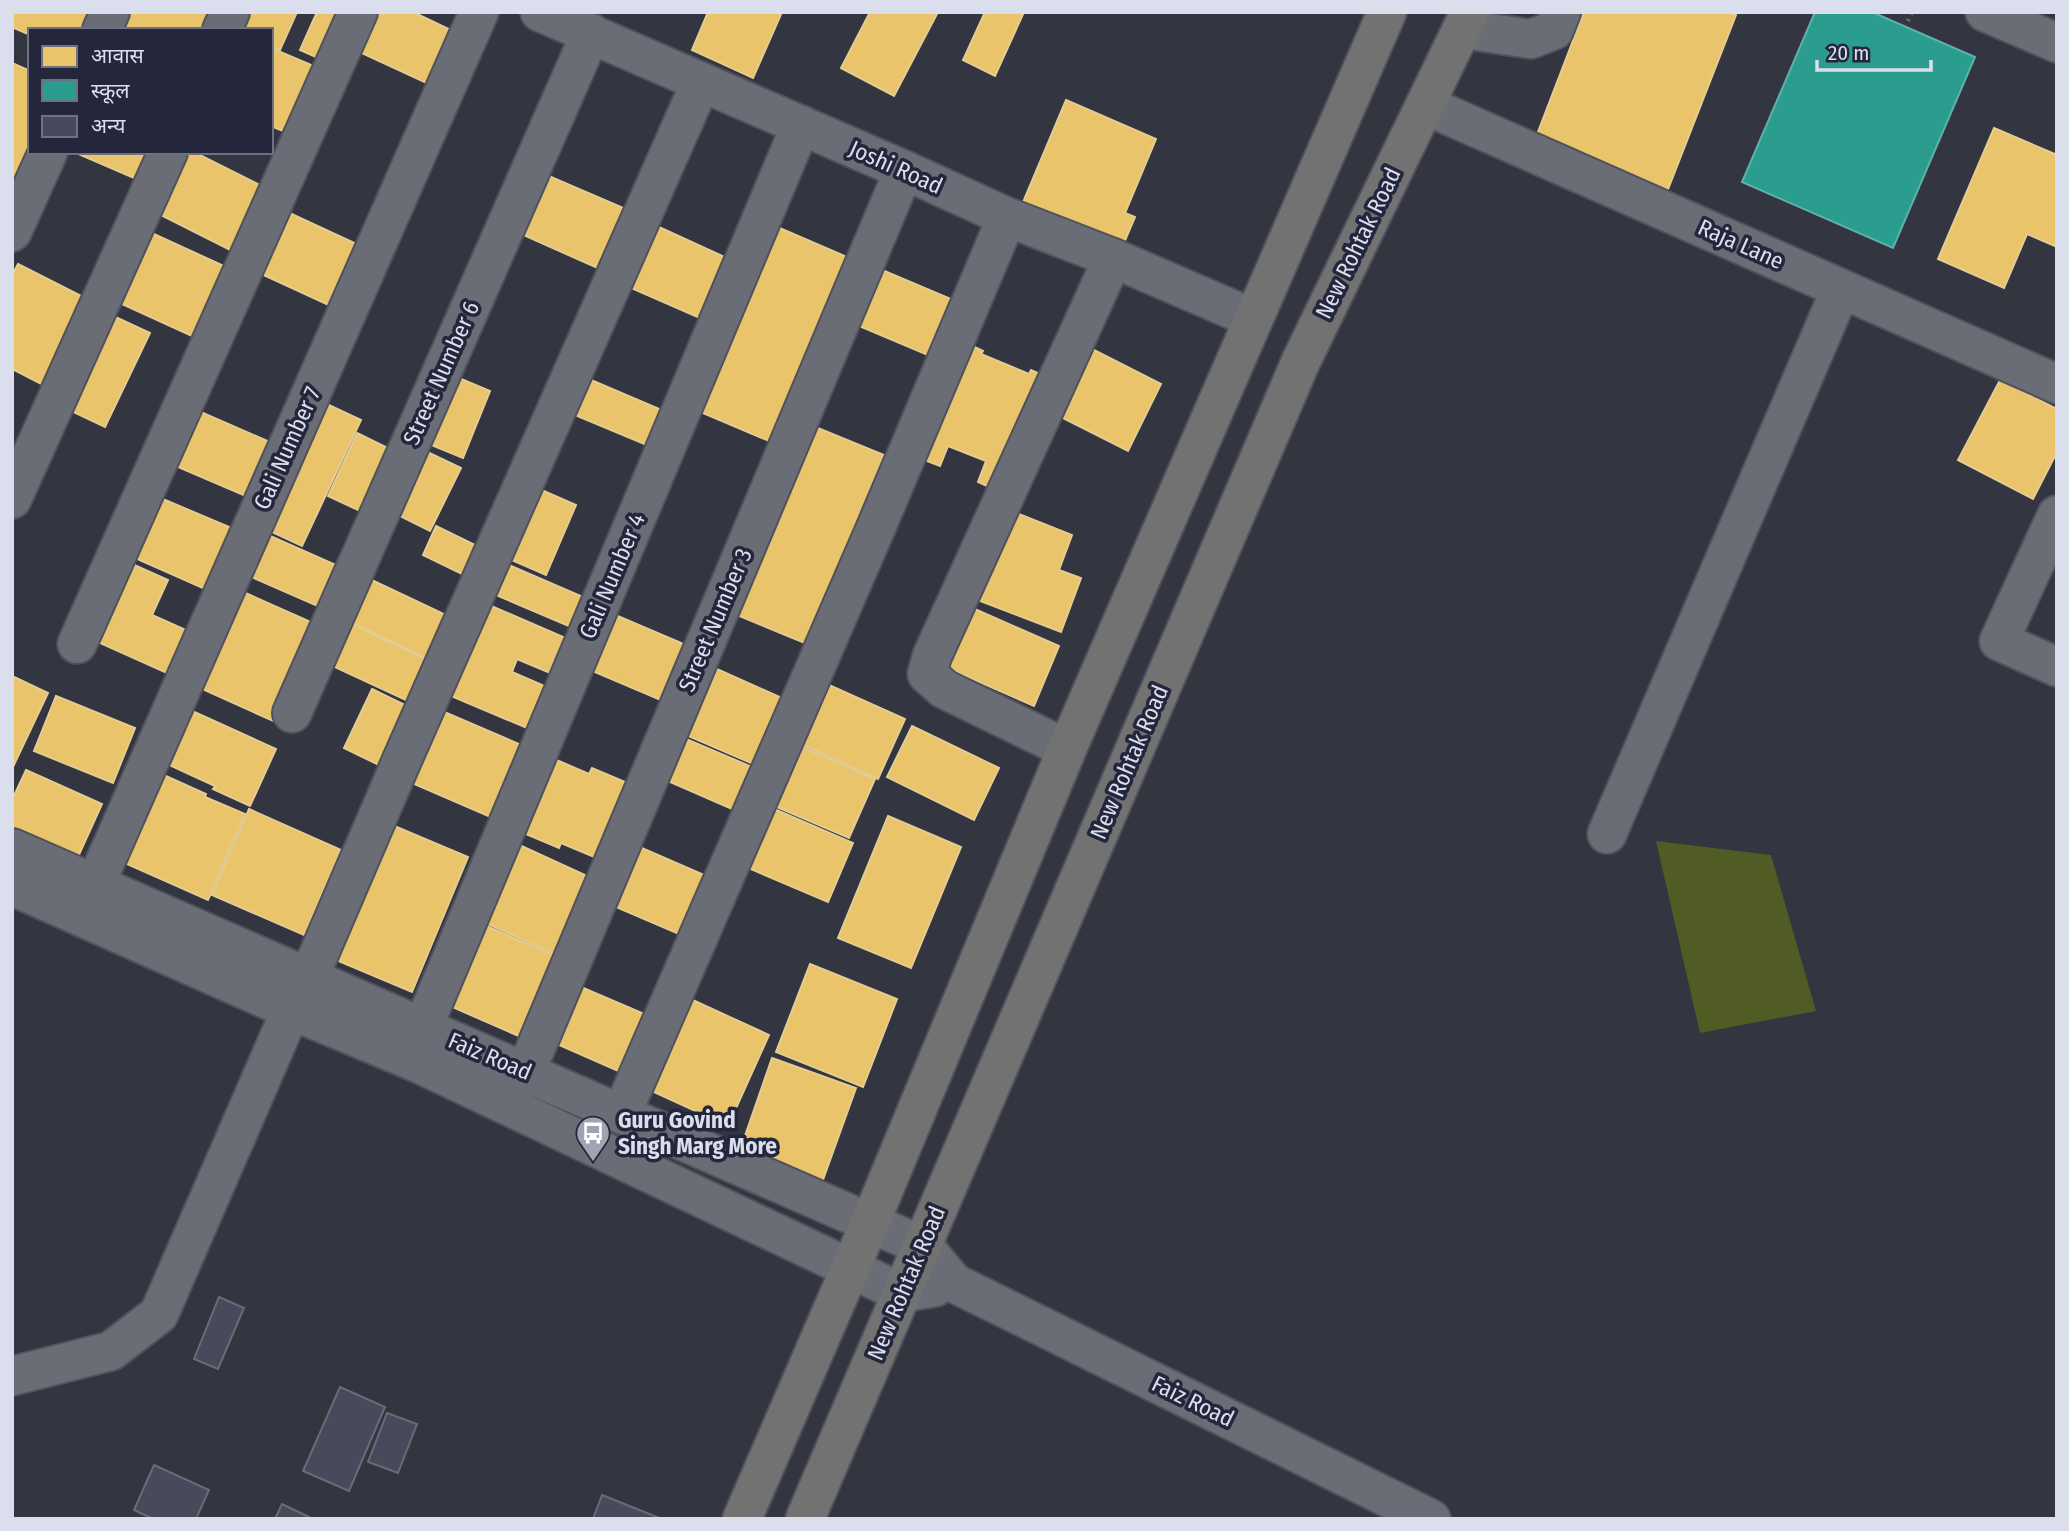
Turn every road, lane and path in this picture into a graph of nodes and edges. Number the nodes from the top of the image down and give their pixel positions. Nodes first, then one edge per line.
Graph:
1 (110, 12) edge
2 (230, 12) edge
3 (358, 12) edge
4 (479, 12) edge
5 (540, 12) edge
6 (1387, 12) edge
7 (1561, 12) edge
8 (1912, 12) edge
9 (1985, 12) edge
10 (1466, 21) edge
11 (1908, 21) dead end
12 (103, 28) edge
13 (223, 28) edge
14 (591, 33) junction
15 (2057, 43) edge
16 (701, 82) junction
17 (1425, 105) junction
18 (801, 125) junction
19 (46, 154) edge
20 (167, 154) edge
21 (904, 170) junction
22 (1007, 217) junction
23 (12, 232) edge
24 (1113, 258) junction
25 (1841, 289) junction
26 (1252, 318) junction
27 (2057, 384) edge
28 (12, 499) edge
29 (2057, 515) edge
30 (77, 644) dead end
31 (2057, 667) edge
32 (292, 713) dead end
33 (1067, 749) junction
34 (1608, 834) dead end
35 (12, 848) edge
36 (95, 885) junction
37 (12, 886) edge
38 (300, 994) junction
39 (423, 1027) junction
40 (526, 1071) junction
41 (622, 1113) junction
42 (870, 1223) junction
43 (923, 1246) junction
44 (850, 1268) junction
45 (954, 1283) junction
46 (902, 1293) junction
47 (12, 1376) edge
48 (742, 1519) edge
49 (805, 1519) edge
50 (1431, 1519) edge

1 - 12 street
2 - 13 street
3 - 30 street
4 - 36 street, Gali Number 7
5 - 14 street, Joshi Road
6 - 26 main road
7 - 10 street
8 - 11 path
9 - 15 street
10 - 17 main road, New Rohtak Road
14 - 16 street, Joshi Road
14 - 32 street, Street Number 6
16 - 18 street, Joshi Road
16 - 38 street
17 - 25 street, Raja Lane
17 - 43 main road, New Rohtak Road
18 - 21 street, Joshi Road
18 - 39 street, Gali Number 4
19 - 23 street
20 - 28 street
21 - 22 street, Joshi Road
21 - 40 street, Street Number 3
22 - 24 street, Joshi Road
22 - 41 street
24 - 26 street, Joshi Road
24 - 33 street
25 - 27 street, Raja Lane
25 - 34 street
26 - 33 main road
29 - 31 street
33 - 42 main road
35 - 36 street, Faiz Road
36 - 38 street, Faiz Road
37 - 38 street
38 - 39 street, Faiz Road
38 - 44 street
38 - 47 street
39 - 40 street, Faiz Road
40 - 41 street, Faiz Road
41 - 42 street, Faiz Road
42 - 43 street, Faiz Road
42 - 44 main road
43 - 45 street, Faiz Road
43 - 46 main road, New Rohtak Road
44 - 46 street
44 - 48 main road
45 - 46 street
45 - 50 street, Faiz Road
46 - 49 main road, New Rohtak Road

